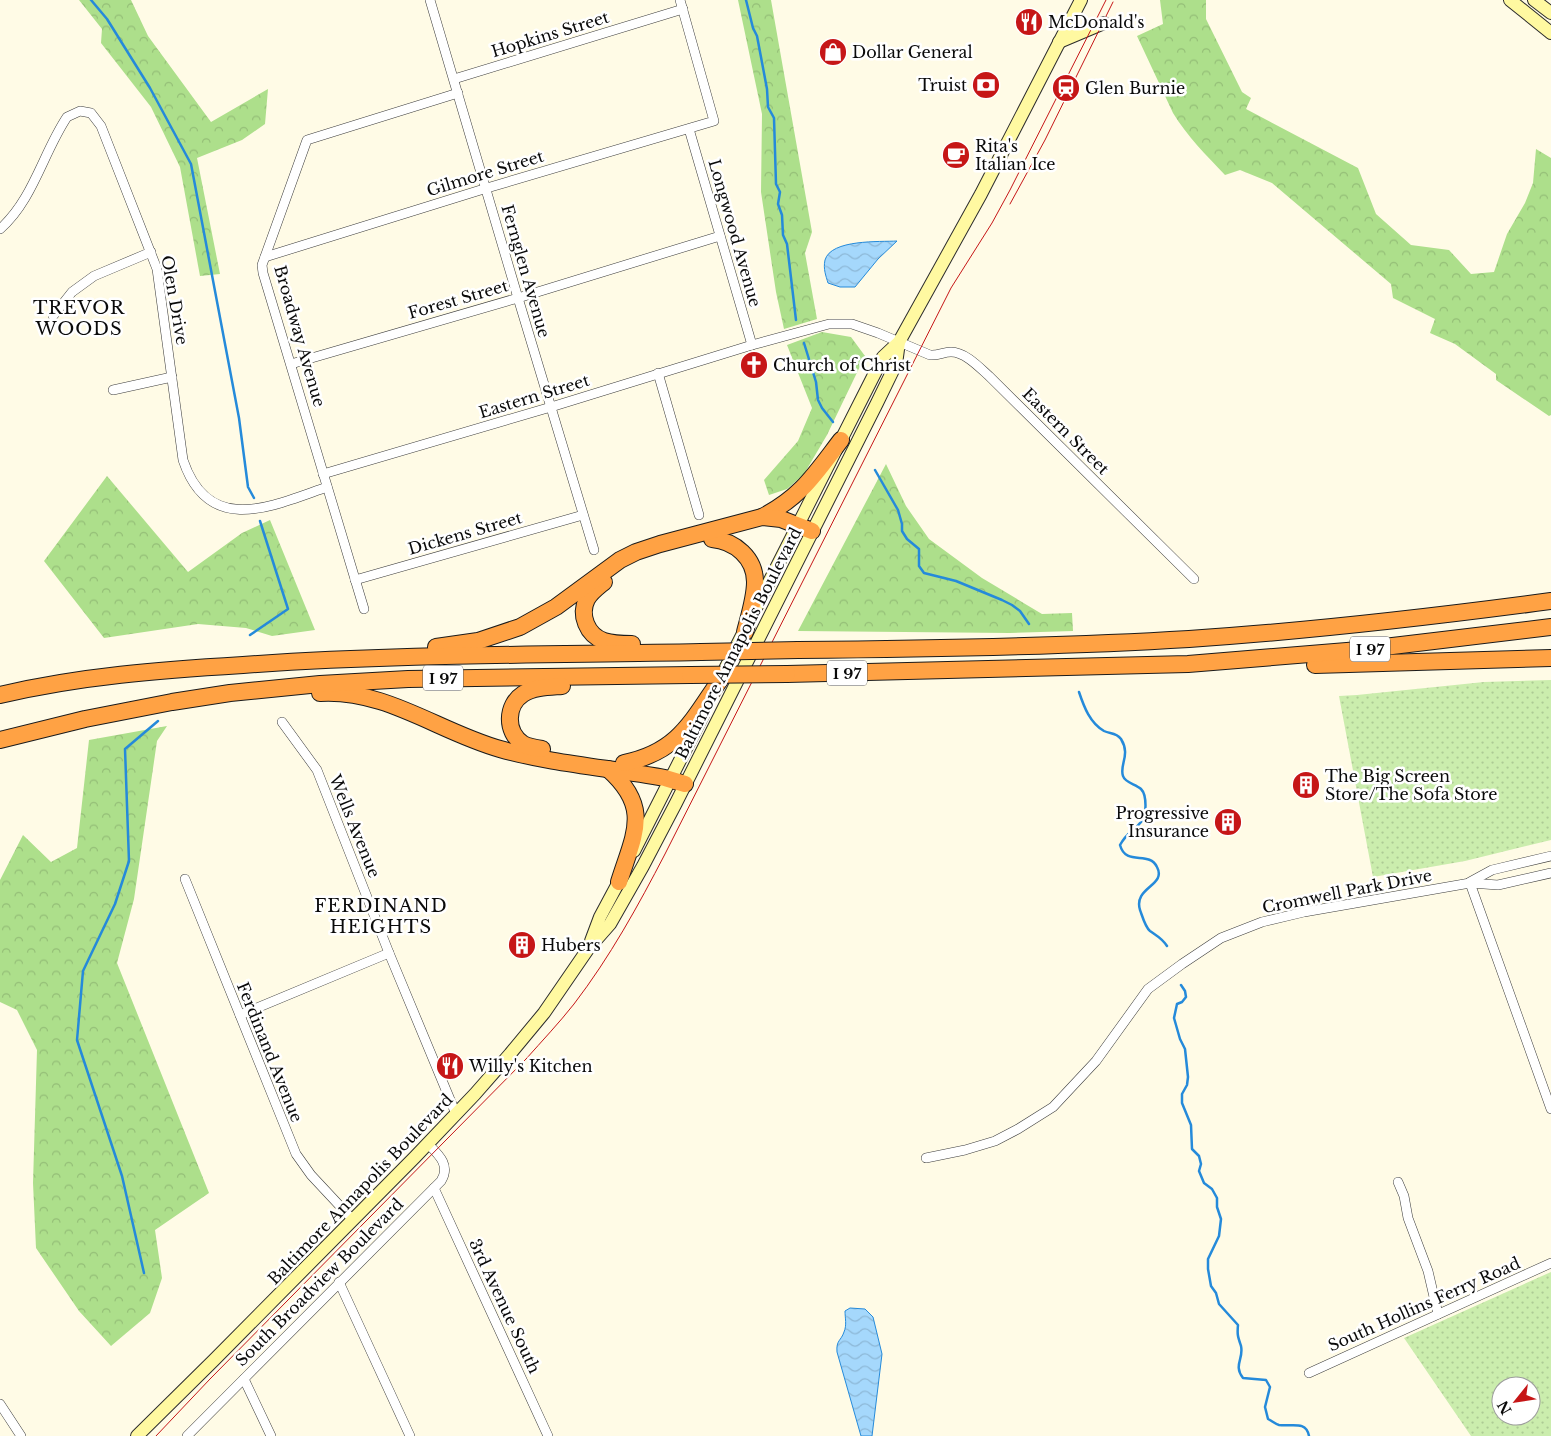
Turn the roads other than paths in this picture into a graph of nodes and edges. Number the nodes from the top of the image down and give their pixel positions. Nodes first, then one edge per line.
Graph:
1 (430, 0) edge
2 (1081, 0) edge
3 (1510, 0) edge
4 (1534, 0) edge
5 (682, 4) edge
6 (1551, 13) edge
7 (1104, 23) dead end
8 (1551, 33) edge
9 (1059, 42) junction
10 (454, 79) junction
11 (458, 93) junction
12 (690, 129) junction
13 (486, 188) junction
14 (0, 229) edge
15 (720, 236) junction
16 (151, 252) junction
17 (265, 257) junction
18 (518, 298) junction
19 (54, 316) dead end
20 (899, 342) junction
21 (752, 345) junction
22 (291, 364) junction
23 (658, 374) junction
24 (172, 377) junction
25 (113, 390) dead end
26 (551, 407) junction
27 (841, 440) junction
28 (323, 474) junction
29 (328, 487) junction
30 (583, 515) junction
31 (699, 515) dead end
32 (762, 518) junction
33 (804, 532) junction
34 (712, 539) junction
35 (594, 550) dead end
36 (1194, 579) dead end
37 (355, 580) junction
38 (1551, 593) edge
39 (1551, 601) edge
40 (364, 608) dead end
41 (1423, 618) junction
42 (1551, 627) edge
43 (745, 632) junction
44 (700, 652) junction
45 (1551, 658) edge
46 (327, 660) junction
47 (1188, 664) junction
48 (657, 676) junction
49 (720, 680) junction
50 (230, 693) junction
51 (0, 695) edge
52 (282, 722) dead end
53 (0, 740) edge
54 (616, 766) junction
55 (679, 779) junction
56 (1551, 856) edge
57 (1551, 873) edge
58 (185, 879) dead end
59 (619, 882) junction
60 (1470, 883) junction
61 (588, 949) junction
62 (389, 953) junction
63 (240, 1015) junction
64 (1551, 1109) edge
65 (456, 1114) junction
66 (428, 1144) junction
67 (926, 1158) dead end
68 (1398, 1182) dead end
69 (434, 1188) junction
70 (353, 1220) junction
71 (1551, 1263) edge
72 (339, 1282) junction
73 (1438, 1314) junction
74 (1309, 1373) dead end
75 (244, 1378) junction
76 (0, 1404) edge
77 (21, 1436) edge
78 (137, 1436) edge
79 (187, 1436) edge
80 (271, 1436) edge
81 (410, 1436) edge
82 (548, 1436) edge

1 - 10 street, Fernglen Avenue
2 - 9 main road, Baltimore Annapolis Boulevard
3 - 8 main road
4 - 6 main road
5 - 10 street, Hopkins Street
5 - 12 street, Gilmore Street
7 - 9 main road
9 - 20 main road, Baltimore Annapolis Boulevard
10 - 11 street, Fernglen Avenue
11 - 13 street, Fernglen Avenue
11 - 17 street, Broadway Avenue
12 - 13 street, Gilmore Street
12 - 15 street, Longwood Avenue
13 - 17 street, Gilmore Street
13 - 18 street, Fernglen Avenue
14 - 16 street, Olen Drive
15 - 18 street, Forest Street
15 - 21 street, Longwood Avenue
16 - 19 street
16 - 24 street, Olen Drive
17 - 22 street, Broadway Avenue
18 - 22 street, Forest Street
18 - 26 street, Fernglen Avenue
20 - 21 street, Eastern Street
20 - 27 main road, Baltimore Annapolis Boulevard
20 - 33 main road, Baltimore Annapolis Boulevard
20 - 36 street, Eastern Street
21 - 23 street, Eastern Street
22 - 28 street, Broadway Avenue
23 - 26 street, Eastern Street
23 - 31 street
24 - 25 street
24 - 29 street, Olen Drive
26 - 28 street, Eastern Street
26 - 30 street, Fernglen Avenue
27 - 32 highway
27 - 33 main road, Baltimore Annapolis Boulevard
28 - 29 street, Broadway Avenue
29 - 37 street, Broadway Avenue
30 - 35 street, Fernglen Avenue
30 - 37 street, Dickens Street
32 - 33 highway
32 - 46 highway
33 - 34 highway
33 - 43 main road, Baltimore Annapolis Boulevard
33 - 55 main road, Baltimore Annapolis Boulevard
34 - 43 highway
34 - 44 highway
37 - 40 street, Broadway Avenue
38 - 41 highway
39 - 41 highway, I 97
41 - 44 highway, I 97, bridge
42 - 47 highway, I 97
43 - 49 main road, Baltimore Annapolis Boulevard
44 - 46 highway, I 97
45 - 47 highway
46 - 51 highway, I 97
47 - 48 highway, I 97, bridge
48 - 50 highway, I 97
48 - 54 highway
49 - 54 highway
49 - 55 main road, Baltimore Annapolis Boulevard
50 - 53 highway, I 97
50 - 54 highway
52 - 62 street, Wells Avenue
54 - 55 highway
54 - 59 highway
55 - 59 main road, Baltimore Annapolis Boulevard
55 - 61 main road, Baltimore Annapolis Boulevard
56 - 60 street, Cromwell Park Drive
57 - 60 street, Cromwell Park Drive
58 - 63 street, Ferdinand Avenue
59 - 61 main road, Baltimore Annapolis Boulevard
60 - 64 street
60 - 67 street, Cromwell Park Drive
61 - 65 main road, Baltimore Annapolis Boulevard
62 - 63 street
62 - 65 street, Wells Avenue
63 - 70 street, Ferdinand Avenue
65 - 66 main road, Baltimore Annapolis Boulevard
66 - 69 street, South Broadview Boulevard
66 - 70 main road, Baltimore Annapolis Boulevard
68 - 73 street
69 - 72 street, South Broadview Boulevard
69 - 82 street, 3rd Avenue South
70 - 78 main road, Baltimore Annapolis Boulevard
71 - 73 street, South Hollins Ferry Road
72 - 75 street, South Broadview Boulevard
72 - 81 street
73 - 74 street, South Hollins Ferry Road
75 - 79 street, South Broadview Boulevard
75 - 80 street
76 - 77 street

